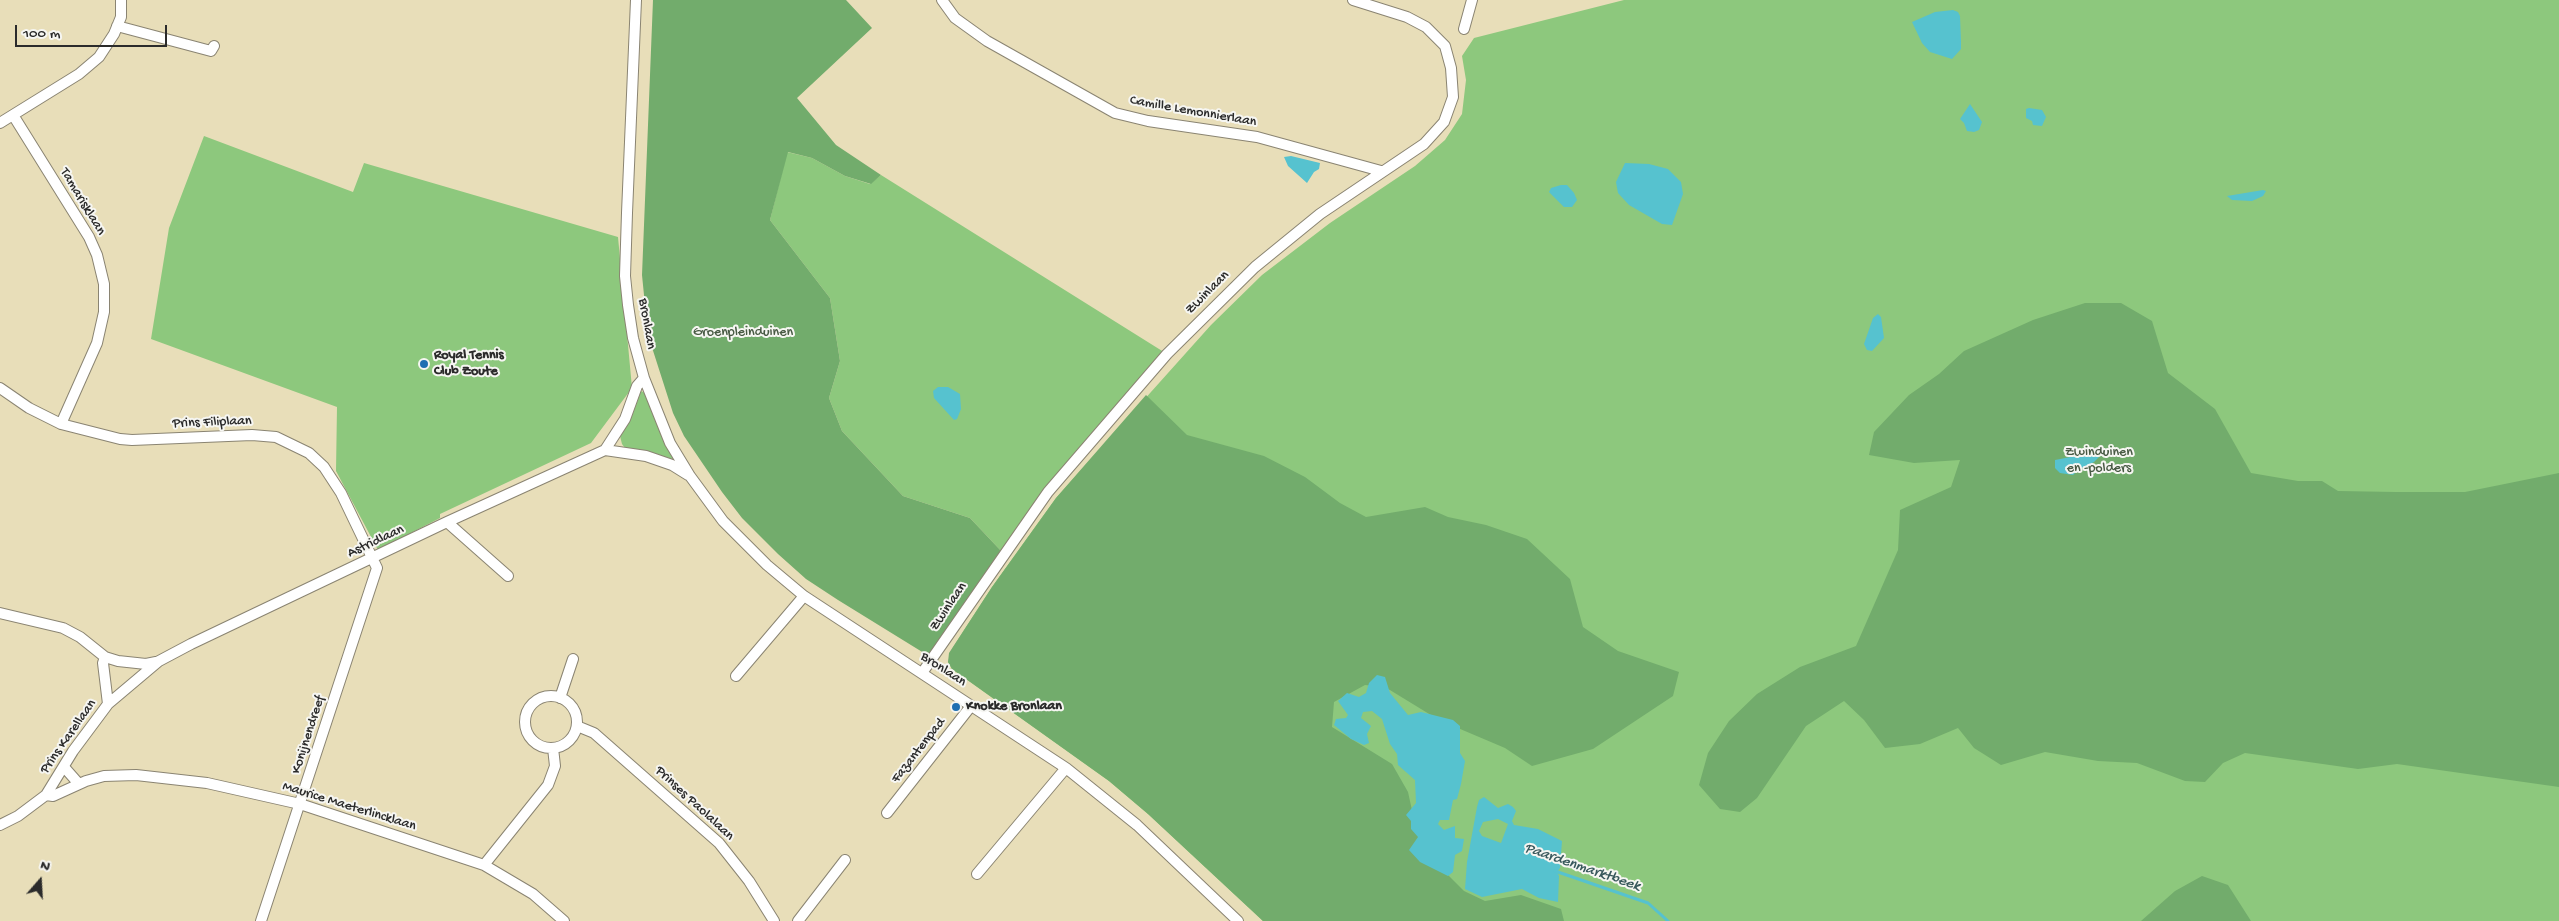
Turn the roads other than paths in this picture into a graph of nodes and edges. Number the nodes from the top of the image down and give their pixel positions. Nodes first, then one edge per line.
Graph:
1 (121, 0) edge
2 (636, 0) edge
3 (942, 0) edge
4 (1353, 0) edge
5 (1472, 0) edge
6 (117, 26) junction
7 (1464, 29) dead end
8 (214, 46) dead end
9 (13, 115) junction
10 (0, 122) edge
11 (1382, 171) junction
12 (644, 378) junction
13 (0, 388) edge
14 (61, 424) junction
15 (605, 450) junction
16 (690, 476) junction
17 (447, 522) junction
18 (373, 558) junction
19 (508, 576) dead end
20 (804, 596) junction
21 (0, 613) edge
22 (105, 657) junction
23 (573, 659) dead end
24 (159, 661) junction
25 (922, 673) junction
26 (736, 676) dead end
27 (560, 698) junction
28 (108, 704) junction
29 (972, 706) junction
30 (577, 726) junction
31 (553, 748) junction
32 (64, 766) junction
33 (1066, 768) junction
34 (78, 784) junction
35 (46, 795) junction
36 (300, 804) junction
37 (887, 813) dead end
38 (0, 825) edge
39 (845, 860) dead end
40 (484, 866) junction
41 (977, 874) dead end
42 (1232, 919) edge
43 (261, 921) edge
44 (564, 921) edge
45 (774, 921) edge
46 (798, 921) edge

1 - 6 street
2 - 12 street, Bronlaan
3 - 11 street, Camille Lemonnierlaan
4 - 11 street, Zwinlaan
5 - 7 street
6 - 8 street
6 - 9 street
9 - 10 street
9 - 14 street, Tamarisklaan
11 - 25 street, Zwinlaan
12 - 15 street
12 - 16 street, Bronlaan
13 - 14 street, Prins Filiplaan
14 - 18 street, Prins Filiplaan
15 - 16 street
15 - 17 street, Astridlaan
16 - 20 street, Bronlaan
17 - 18 street, Astridlaan
17 - 19 street
18 - 24 street, Astridlaan
18 - 36 street, Konijnendreef
20 - 25 street, Bronlaan
20 - 26 street
21 - 22 street
22 - 24 street
22 - 28 street
23 - 27 street
24 - 28 street, Prins Karellaan
25 - 29 street, Bronlaan
27 - 30 street
27 - 31 street
28 - 32 street, Prins Karellaan
29 - 33 street, Bronlaan
29 - 37 street, Fazantenpad
30 - 31 street
30 - 45 street, Prinses Paolalaan
31 - 40 street
32 - 34 street
32 - 35 street, Prins Karellaan
33 - 41 street
33 - 42 street, Bronlaan
34 - 35 street, Maurice Maeterlincklaan
34 - 36 street, Maurice Maeterlincklaan
35 - 38 street, Prins Karellaan
36 - 40 street, Maurice Maeterlincklaan
36 - 43 street, Konijnendreef
39 - 46 street
40 - 44 street, Maurice Maeterlincklaan

